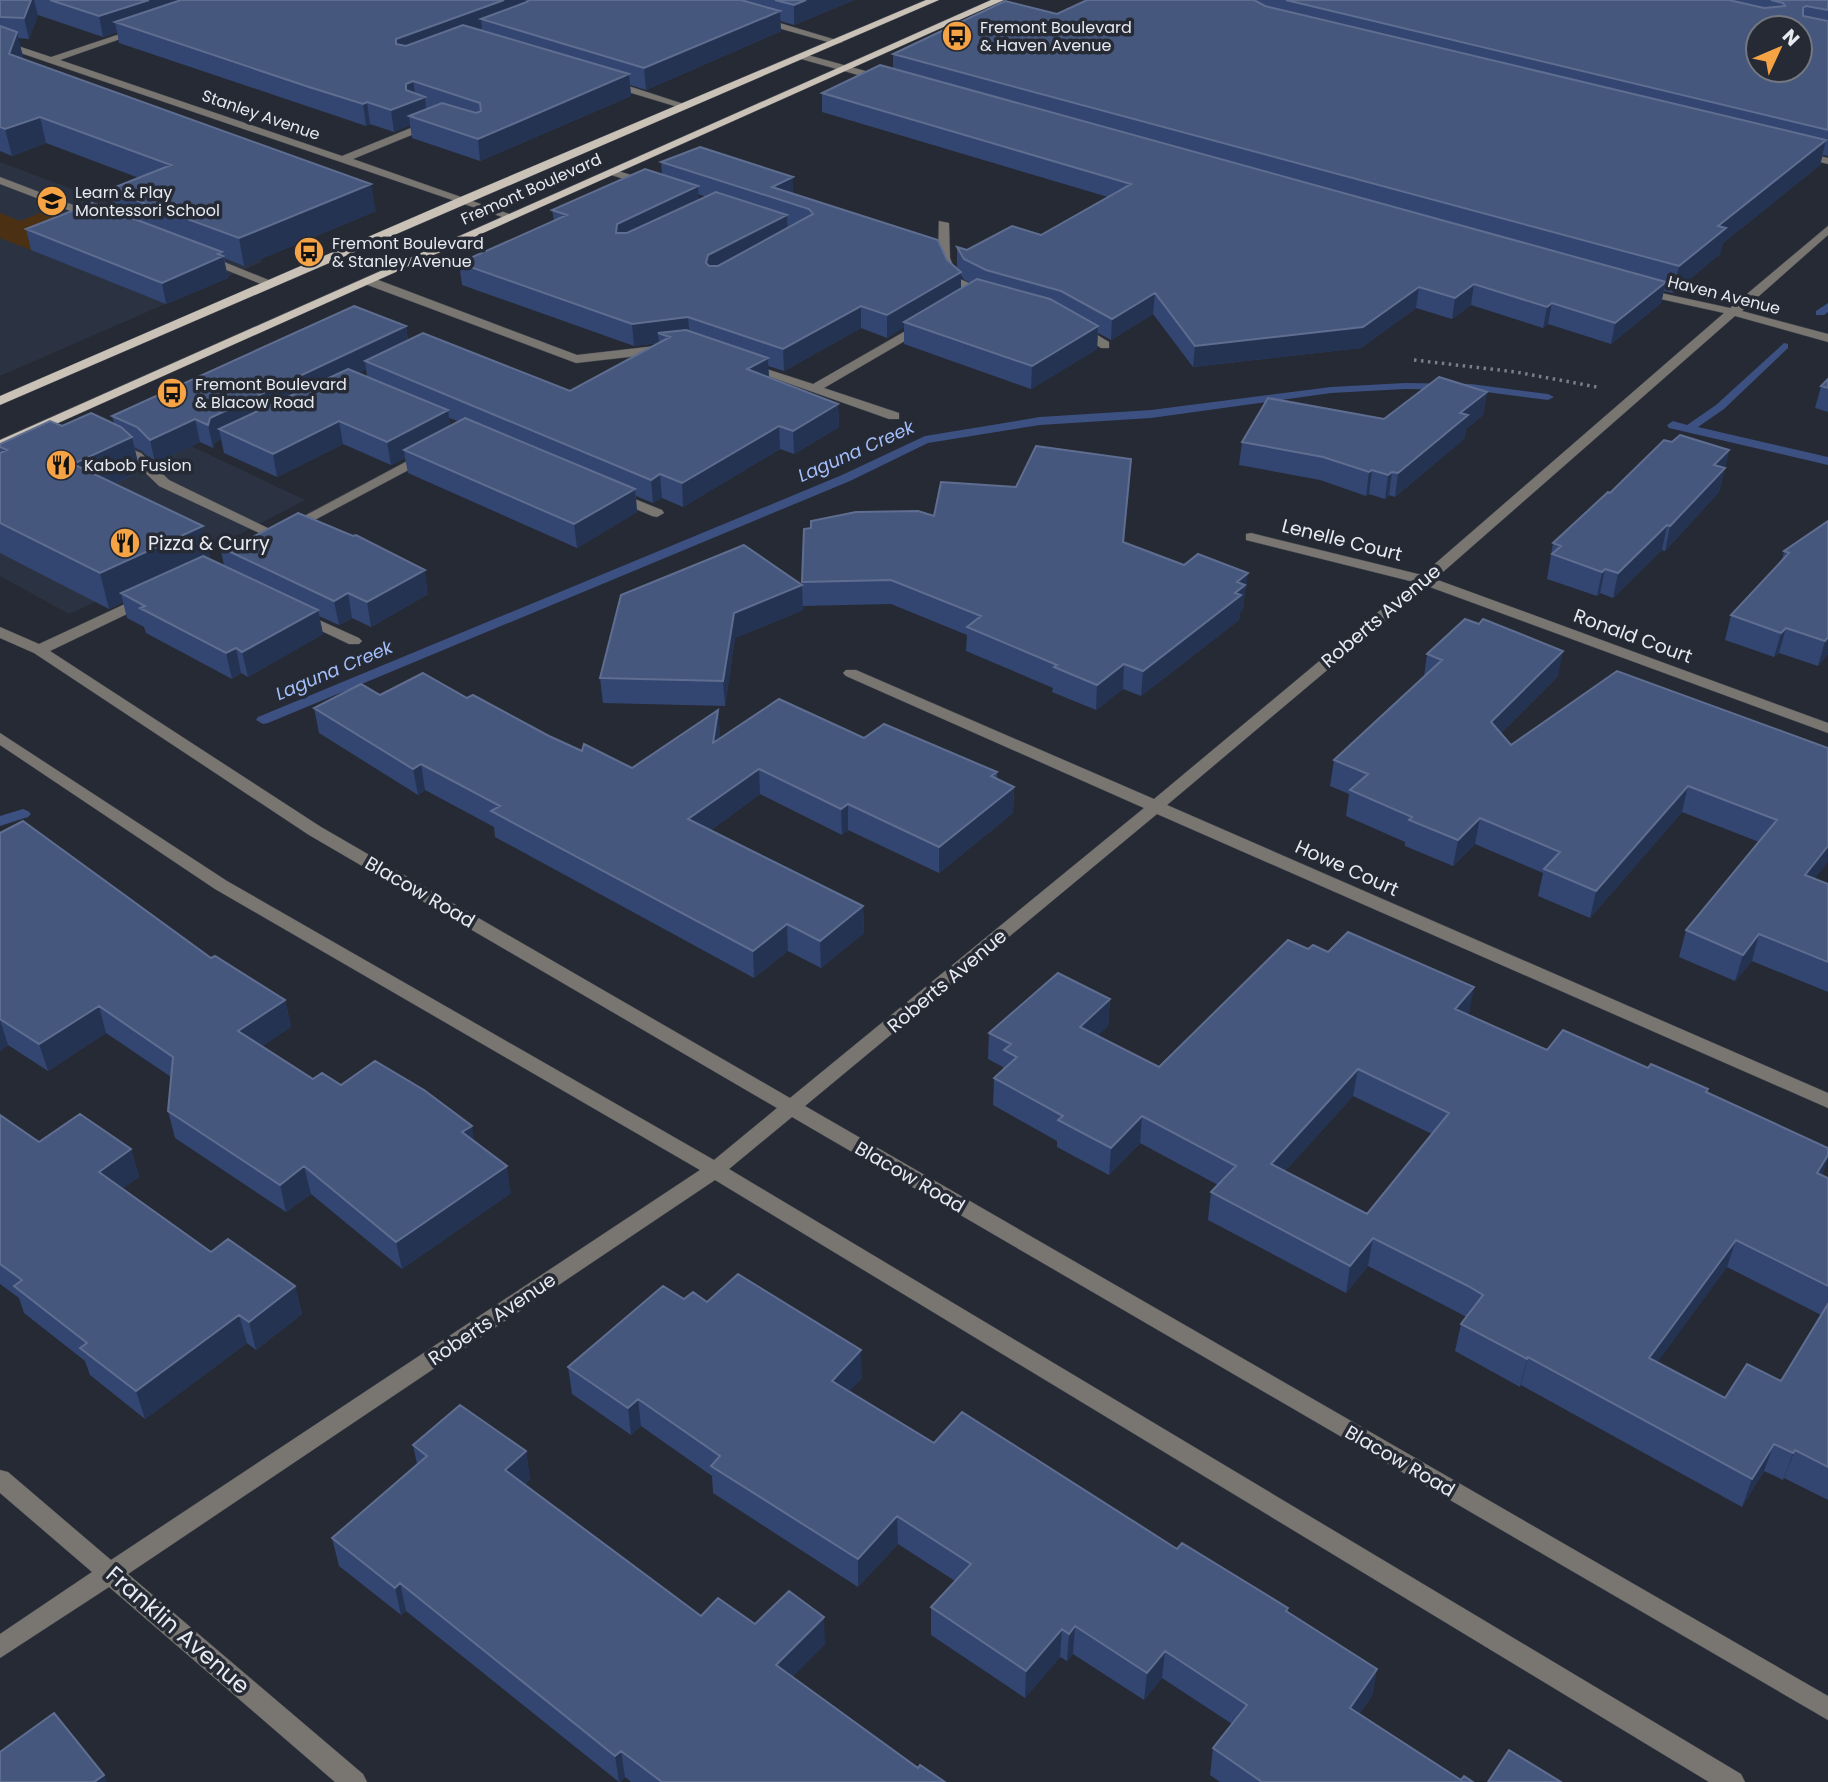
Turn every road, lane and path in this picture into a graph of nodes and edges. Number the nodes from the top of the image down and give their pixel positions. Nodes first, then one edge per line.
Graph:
1 (934, 0) edge
2 (999, 0) edge
3 (750, 18) edge
4 (154, 26) edge
5 (838, 42) junction
6 (0, 43) edge
7 (804, 57) junction
8 (51, 60) junction
9 (844, 68) junction
10 (594, 79) edge
11 (898, 83) edge
12 (685, 106) junction
13 (425, 111) edge
14 (1788, 151) edge
15 (344, 159) junction
16 (1828, 161) edge
17 (612, 172) junction
18 (0, 181) edge
19 (664, 189) edge
20 (462, 200) junction
21 (512, 217) junction
22 (943, 223) dead end
23 (117, 225) edge
24 (1828, 229) edge
25 (193, 254) edge
26 (369, 281) junction
27 (270, 283) junction
28 (1625, 286) edge
29 (1000, 300) edge
30 (1733, 312) junction
31 (930, 321) edge
32 (1072, 325) edge
33 (1828, 338) edge
34 (1105, 345) dead end
35 (676, 348) edge
36 (1414, 360) dead end
37 (739, 363) edge
38 (814, 389) junction
39 (1636, 396) junction
40 (0, 401) edge
41 (894, 416) dead end
42 (59, 419) junction
43 (81, 429) edge
44 (103, 440) edge
45 (0, 445) edge
46 (444, 445) edge
47 (606, 491) edge
48 (656, 513) dead end
49 (275, 535) junction
50 (1251, 537) dead end
51 (253, 547) edge
52 (1425, 580) junction
53 (159, 593) edge
54 (281, 606) edge
55 (0, 632) edge
56 (354, 641) dead end
57 (38, 650) junction
58 (851, 673) dead end
59 (1828, 728) edge
60 (0, 738) edge
61 (1155, 807) junction
62 (1828, 1101) edge
63 (792, 1109) junction
64 (715, 1170) junction
65 (0, 1479) edge
66 (112, 1573) junction
67 (0, 1647) edge
68 (1828, 1709) edge
69 (354, 1782) edge
70 (1732, 1782) edge

1 - 5 main road, Fremont Boulevard
2 - 9 main road, Fremont Boulevard
3 - 5 street
4 - 8 street
5 - 7 main road, Fremont Boulevard
6 - 8 street, Stanley Avenue
7 - 9 street
7 - 12 main road, Fremont Boulevard
8 - 15 street, Stanley Avenue
9 - 11 street
9 - 17 main road, Fremont Boulevard
10 - 12 street
12 - 20 main road, Fremont Boulevard
13 - 15 street
14 - 16 street
15 - 20 street, Stanley Avenue
17 - 19 street
17 - 21 main road, Fremont Boulevard
18 - 23 street
20 - 21 street, Stanley Avenue
20 - 27 main road, Fremont Boulevard
21 - 26 main road, Fremont Boulevard
22 - 29 street
24 - 30 street, Roberts Avenue
25 - 27 street
26 - 35 street
26 - 42 main road, Fremont Boulevard
27 - 40 main road, Fremont Boulevard
28 - 30 street, Haven Avenue
30 - 33 street, Haven Avenue
30 - 39 street, Roberts Avenue
31 - 38 street
32 - 34 street
36 - 39 path
37 - 38 street
38 - 41 street
39 - 52 street, Roberts Avenue
42 - 43 street
42 - 45 main road, Fremont Boulevard
44 - 49 street
46 - 49 street
47 - 48 street
49 - 51 street
50 - 52 street, Lenelle Court
52 - 59 street, Ronald Court
52 - 61 street, Roberts Avenue
53 - 57 street
54 - 56 street
55 - 57 street, Blacow Road
57 - 63 street, Blacow Road
58 - 61 street, Howe Court
60 - 64 street
61 - 62 street, Howe Court
61 - 63 street, Roberts Avenue
63 - 64 street, Roberts Avenue
63 - 68 street, Blacow Road
64 - 66 street, Roberts Avenue
64 - 70 street
65 - 66 street, Franklin Avenue
66 - 67 street, Roberts Avenue
66 - 69 street, Franklin Avenue

